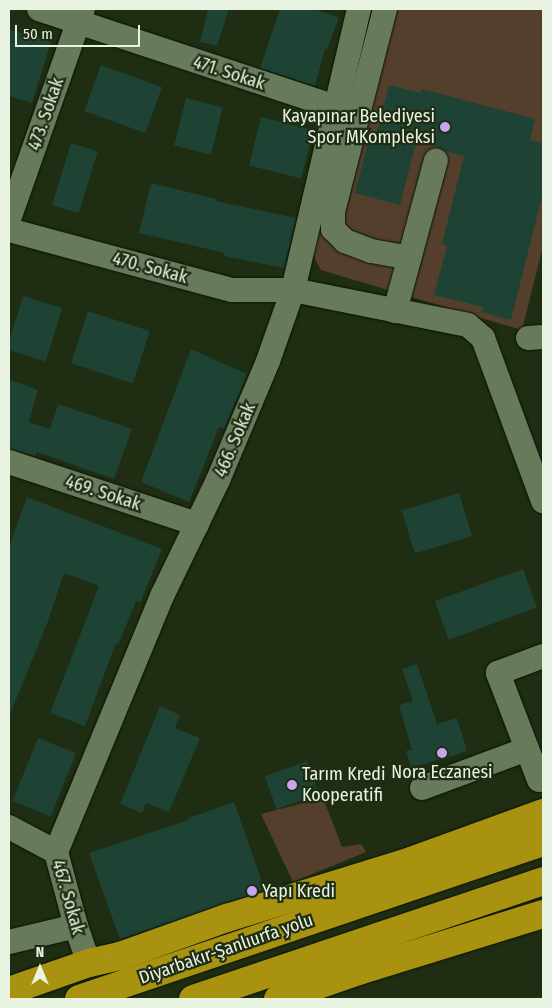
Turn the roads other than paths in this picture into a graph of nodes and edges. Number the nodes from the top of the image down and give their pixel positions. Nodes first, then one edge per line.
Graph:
1 (39, 9) edge
2 (359, 9) edge
3 (385, 9) edge
4 (81, 16) edge
5 (335, 107) junction
6 (436, 160) dead end
7 (9, 219) edge
8 (9, 230) edge
9 (409, 258) junction
10 (293, 290) junction
11 (395, 311) junction
12 (9, 462) edge
13 (543, 501) edge
14 (197, 524) junction
15 (543, 656) edge
16 (526, 749) junction
17 (539, 780) dead end
18 (422, 788) dead end
19 (543, 814) edge
20 (9, 827) edge
21 (543, 837) edge
22 (543, 842) edge
23 (56, 852) junction
24 (411, 861) junction
25 (543, 882) edge
26 (534, 917) edge
27 (423, 922) junction
28 (76, 926) junction
29 (9, 942) edge
30 (89, 963) junction
31 (9, 991) edge
32 (79, 999) edge
33 (193, 999) edge
34 (278, 999) edge

1 - 4 street, 471. Sokak
2 - 5 street, 466. Sokak
3 - 9 street
4 - 5 street, 471. Sokak
4 - 7 street, 473. Sokak
5 - 10 street, 466. Sokak
6 - 9 street
8 - 10 street, 470. Sokak
9 - 11 street
10 - 11 street, 470. Sokak
10 - 14 street, 466. Sokak
11 - 13 street, 470. Sokak
12 - 14 street, 469. Sokak
14 - 23 street, 466. Sokak
15 - 16 street
16 - 17 street
16 - 18 street
19 - 24 highway
20 - 23 street, 467. Sokak
21 - 24 highway
22 - 32 highway, Diyarbakır-Şanlıurfa yolu
23 - 28 street, 467. Sokak
24 - 30 highway
25 - 27 highway, Diyarbakır-Şanlıurfa yolu
26 - 27 highway
26 - 34 highway
27 - 33 highway, Diyarbakır-Şanlıurfa yolu
28 - 29 street
28 - 30 street, 467. Sokak
30 - 31 highway

